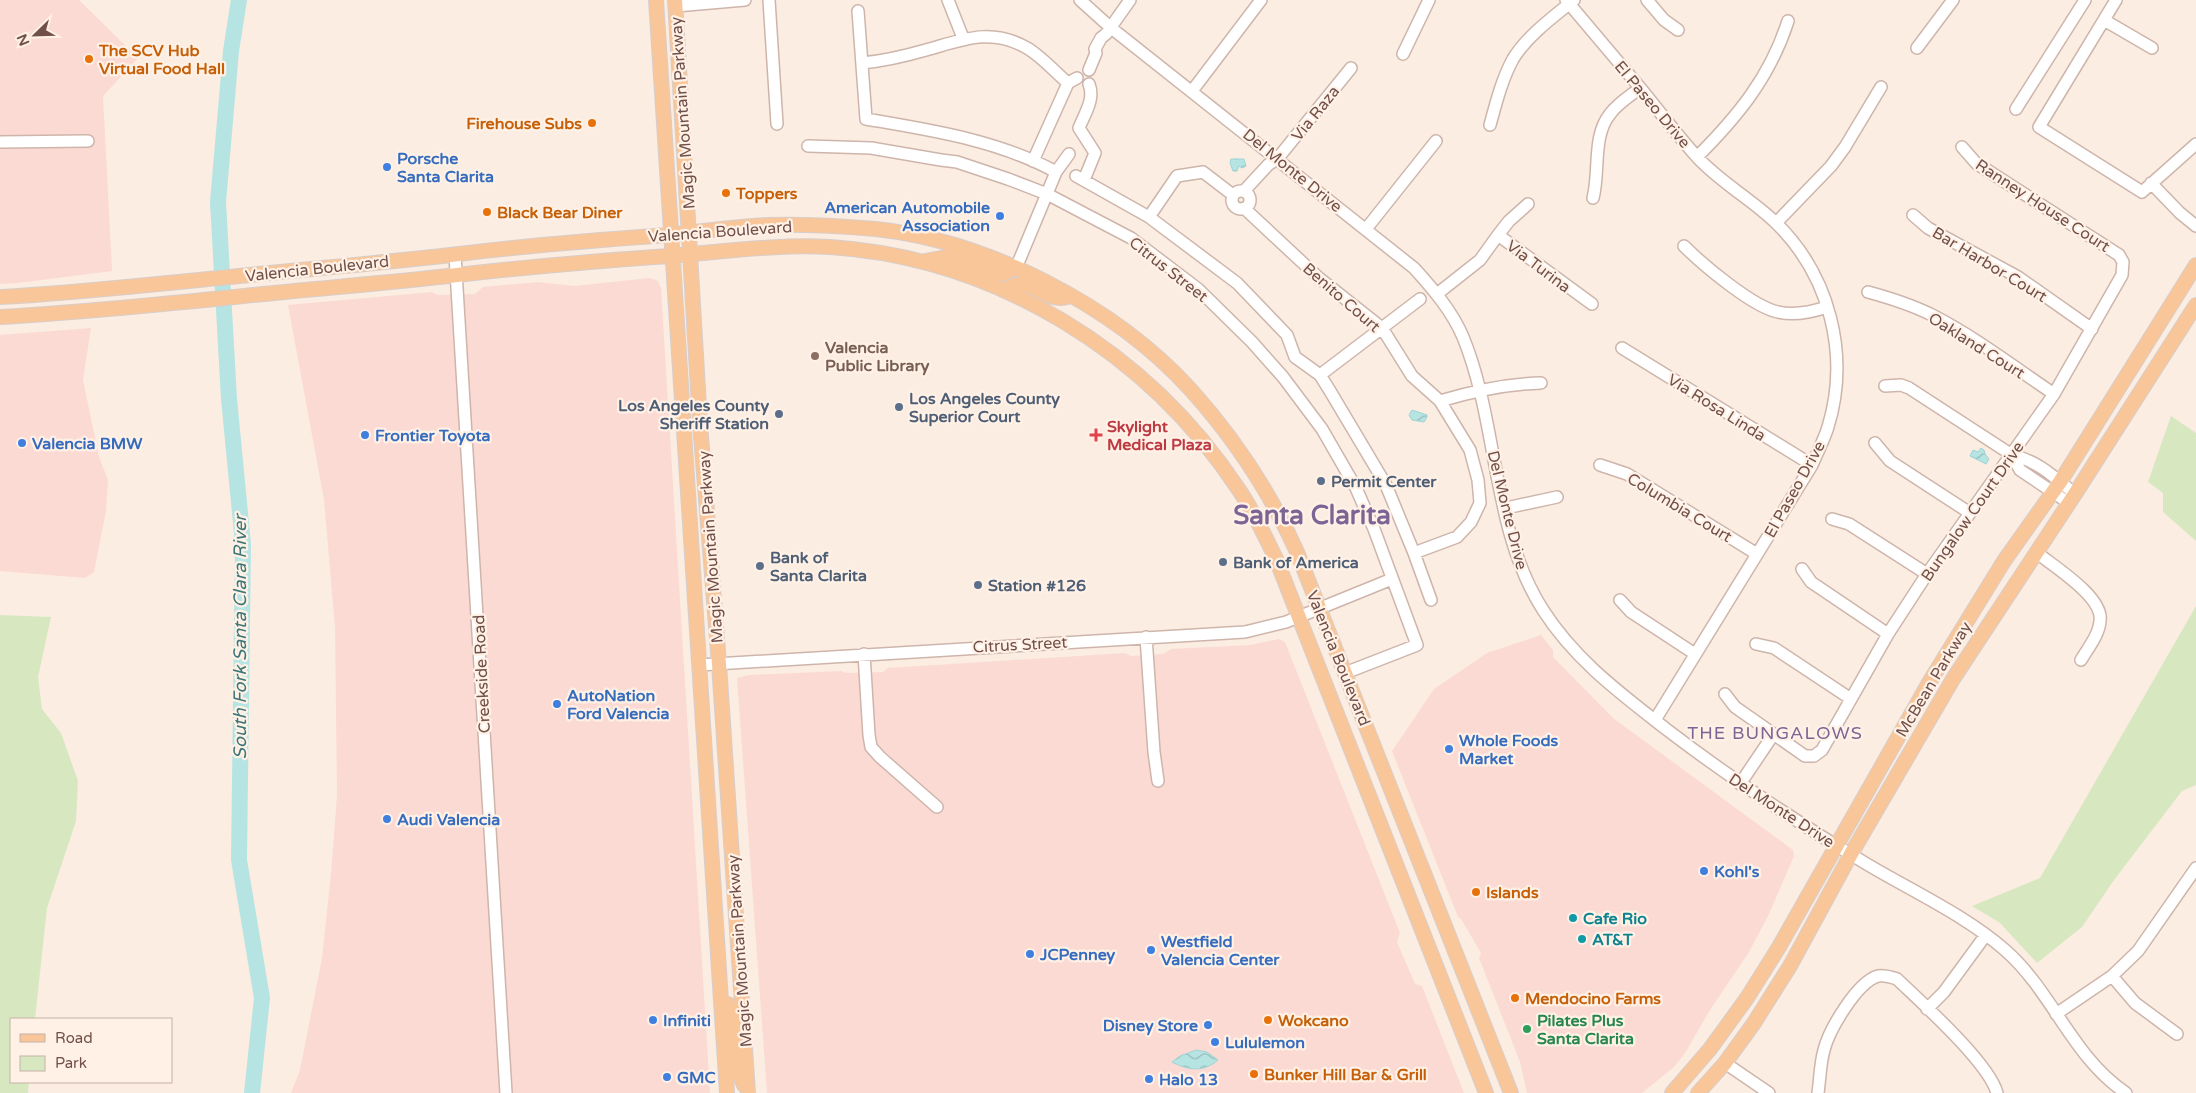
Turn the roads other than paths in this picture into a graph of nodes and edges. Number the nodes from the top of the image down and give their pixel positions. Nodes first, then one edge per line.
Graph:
1 (656, 0) edge
2 (745, 0) edge
3 (768, 0) edge
4 (948, 0) edge
5 (1080, 0) edge
6 (1130, 0) edge
7 (1262, 0) edge
8 (1429, 0) edge
9 (1647, 0) edge
10 (1953, 0) edge
11 (2085, 0) edge
12 (2116, 0) edge
13 (1570, 1) edge
14 (675, 3) edge
15 (858, 11) dead end
16 (2104, 20) junction
17 (1788, 21) dead end
18 (1678, 30) dead end
19 (1107, 32) junction
20 (963, 38) junction
21 (1918, 48) dead end
22 (2152, 48) dead end
23 (1403, 54) dead end
24 (862, 63) junction
25 (1351, 68) dead end
26 (1089, 70) junction
27 (1072, 80) junction
28 (1089, 84) junction
29 (1881, 87) dead end
30 (1640, 88) junction
31 (1192, 91) junction
32 (2016, 109) dead end
33 (777, 124) dead end
34 (1490, 125) dead end
35 (88, 141) dead end
36 (1436, 141) dead end
37 (0, 142) edge
38 (2196, 144) edge
39 (808, 146) dead end
40 (1962, 147) dead end
41 (1069, 154) dead end
42 (1697, 157) junction
43 (1278, 158) junction
44 (1033, 161) junction
45 (1056, 172) junction
46 (2151, 183) junction
47 (1046, 194) junction
48 (1243, 198) junction
49 (1593, 198) dead end
50 (1528, 204) dead end
51 (1913, 215) dead end
52 (1149, 217) junction
53 (1776, 223) junction
54 (2196, 226) edge
55 (1366, 229) junction
56 (690, 232) junction
57 (672, 234) junction
58 (1498, 235) junction
59 (1684, 246) dead end
60 (689, 253) junction
61 (455, 254) junction
62 (671, 256) junction
63 (922, 262) junction
64 (2123, 262) joint
65 (2196, 265) edge
66 (1016, 268) junction
67 (456, 275) junction
68 (1005, 290) junction
69 (1868, 292) dead end
70 (1437, 294) junction
71 (1070, 296) junction
72 (0, 297) edge
73 (1420, 299) dead end
74 (1592, 304) dead end
75 (2196, 305) edge
76 (1828, 307) junction
77 (0, 316) edge
78 (1382, 328) junction
79 (2092, 329) junction
80 (1622, 348) dead end
81 (1320, 375) junction
82 (1541, 383) dead end
83 (1885, 386) dead end
84 (1478, 390) junction
85 (2054, 394) junction
86 (1440, 401) junction
87 (1202, 440) junction
88 (1874, 443) dead end
89 (2012, 455) junction
90 (1812, 465) junction
91 (1600, 466) dead end
92 (2056, 488) junction
93 (1557, 497) dead end
94 (1270, 498) junction
95 (2072, 499) junction
96 (1506, 508) junction
97 (1970, 513) junction
98 (1832, 519) dead end
99 (2036, 552) junction
100 (1414, 553) junction
101 (1757, 554) junction
102 (1802, 569) dead end
103 (1927, 574) junction
104 (1392, 579) junction
105 (1431, 600) dead end
106 (1620, 600) dead end
107 (1319, 609) junction
108 (1299, 617) junction
109 (1888, 634) junction
110 (1146, 637) junction
111 (1756, 644) dead end
112 (864, 654) junction
113 (1695, 654) junction
114 (2081, 660) dead end
115 (719, 664) junction
116 (699, 665) junction
117 (1345, 674) junction
118 (1725, 694) dead end
119 (1851, 698) junction
120 (1654, 720) junction
121 (1773, 734) junction
122 (1158, 781) dead end
123 (1740, 784) junction
124 (937, 807) dead end
125 (1836, 845) junction
126 (1851, 854) junction
127 (2196, 868) edge
128 (1986, 936) junction
129 (2112, 976) junction
130 (720, 1000) junction
131 (1927, 1009) junction
132 (2056, 1014) junction
133 (2177, 1034) dead end
134 (1725, 1063) junction
135 (506, 1093) edge
136 (726, 1093) edge
137 (747, 1093) edge
138 (1486, 1093) edge
139 (1511, 1093) edge
140 (1672, 1093) edge
141 (1698, 1093) edge
142 (1769, 1093) edge
143 (1818, 1093) edge
144 (1997, 1093) edge
145 (2126, 1093) edge

1 - 57 main road, Magic Mountain Parkway
2 - 14 street
3 - 33 street
4 - 20 street
5 - 19 street, Del Monte Drive
6 - 19 street
7 - 31 street
8 - 23 street
9 - 18 street
10 - 21 street
11 - 32 street
12 - 16 street
13 - 30 street, El Paseo Drive
13 - 34 street
14 - 56 main road, Magic Mountain Parkway
15 - 24 street
16 - 22 street
16 - 46 street
17 - 42 street
19 - 26 street
19 - 31 street, Del Monte Drive
20 - 24 street
20 - 27 street
24 - 44 street
25 - 43 street, Via Raza
26 - 27 street
26 - 28 street
27 - 28 street
27 - 44 street
28 - 52 street
29 - 53 street
30 - 42 street, El Paseo Drive
30 - 49 street
31 - 43 street, Del Monte Drive
35 - 37 street
36 - 55 street
38 - 46 street
39 - 47 street, Citrus Street
40 - 64 street, Ranney House Court
41 - 45 street
42 - 53 street, El Paseo Drive
43 - 48 street, Via Raza
43 - 55 street, Del Monte Drive
44 - 45 street
45 - 47 street
46 - 54 street
47 - 66 street
47 - 104 street, Citrus Street
48 - 52 street, Benito Court
48 - 78 street, Benito Court
50 - 58 street, Via Turina
51 - 79 street, Bar Harbor Court
52 - 81 street
53 - 76 street, El Paseo Drive
55 - 70 street, Del Monte Drive
56 - 57 main road, Valencia Boulevard
56 - 60 main road, Magic Mountain Parkway
56 - 66 main road, Valencia Boulevard
57 - 61 main road, Valencia Boulevard
57 - 62 main road, Magic Mountain Parkway
58 - 70 street
58 - 74 street, Via Turina
59 - 76 street
60 - 62 main road, Valencia Boulevard
60 - 63 main road, Valencia Boulevard
60 - 115 main road, Magic Mountain Parkway
61 - 67 street, Creekside Road
61 - 72 main road, Valencia Boulevard
62 - 67 main road, Valencia Boulevard
62 - 116 main road, Magic Mountain Parkway
63 - 66 main road
63 - 68 main road, Valencia Boulevard
64 - 79 street, Bungalow Court Drive
65 - 92 main road, McBean Parkway
66 - 71 main road, Valencia Boulevard
67 - 77 main road, Valencia Boulevard
67 - 135 street, Creekside Road
68 - 71 main road
68 - 87 main road, Valencia Boulevard
69 - 85 street, Oakland Court
70 - 84 street, Del Monte Drive
71 - 94 main road, Valencia Boulevard
73 - 78 street
75 - 95 main road, McBean Parkway
76 - 90 street, El Paseo Drive
78 - 81 street
78 - 86 street, Benito Court
79 - 85 street, Bungalow Court Drive
80 - 90 street, Via Rosa Linda
81 - 100 street
82 - 84 street
83 - 89 street
84 - 86 street
84 - 96 street, Del Monte Drive
85 - 89 street, Bungalow Court Drive
86 - 100 street, Benito Court
87 - 94 main road
87 - 108 main road, Valencia Boulevard
88 - 97 street
89 - 92 street
89 - 97 street, Bungalow Court Drive
90 - 101 street, El Paseo Drive
91 - 101 street, Columbia Court
92 - 95 street
92 - 125 main road, McBean Parkway
93 - 96 street
94 - 107 main road, Valencia Boulevard
95 - 99 main road, McBean Parkway
96 - 120 street, Del Monte Drive
97 - 103 street, Bungalow Court Drive
98 - 103 street
99 - 114 street
99 - 126 main road, McBean Parkway
100 - 105 street
101 - 113 street, El Paseo Drive
102 - 109 street
103 - 109 street, Bungalow Court Drive
104 - 107 street, Citrus Street
104 - 117 street, Citrus Street
106 - 113 street
107 - 108 street, Citrus Street
107 - 117 main road, Valencia Boulevard
108 - 110 street, Citrus Street
108 - 138 main road, Valencia Boulevard
109 - 119 street, Bungalow Court Drive
110 - 112 street, Citrus Street
110 - 122 street
111 - 119 street
112 - 115 street, Citrus Street
112 - 124 street
113 - 120 street, El Paseo Drive
115 - 116 street, Citrus Street
115 - 137 main road, Magic Mountain Parkway
116 - 130 main road, Magic Mountain Parkway
117 - 139 main road, Valencia Boulevard
118 - 121 street
119 - 121 street, Bungalow Court Drive
120 - 123 street, Del Monte Drive
121 - 123 street
123 - 125 street, Del Monte Drive
125 - 126 street, Del Monte Drive
125 - 140 main road, McBean Parkway
126 - 128 street, Del Monte Drive
126 - 134 main road, McBean Parkway
127 - 129 street
128 - 131 street
128 - 132 street, Del Monte Drive
129 - 132 street
129 - 133 street
130 - 136 main road, Magic Mountain Parkway
130 - 137 main road
131 - 143 street
131 - 144 street
132 - 145 street, Del Monte Drive
134 - 141 main road, McBean Parkway
134 - 142 street

